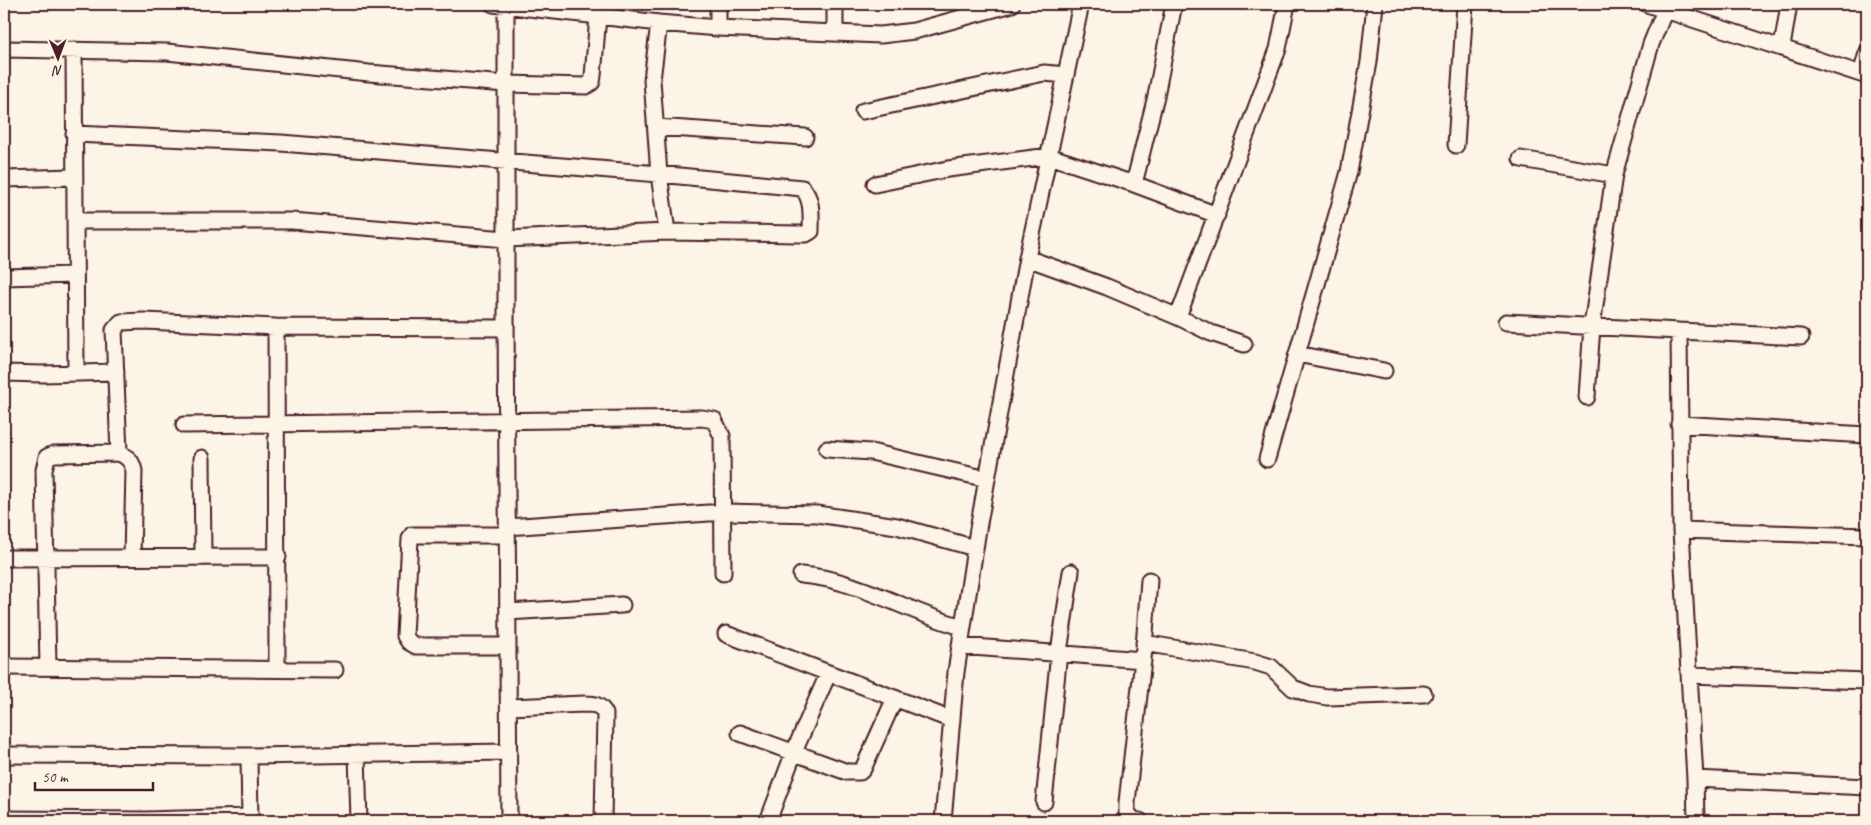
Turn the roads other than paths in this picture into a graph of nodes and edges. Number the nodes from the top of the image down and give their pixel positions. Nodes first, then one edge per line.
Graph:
1 (500, 4) edge
2 (718, 4) edge
3 (835, 4) edge
4 (1012, 4) edge
5 (1081, 4) edge
6 (1174, 4) edge
7 (1287, 4) edge
8 (1375, 4) edge
9 (1465, 4) edge
10 (1646, 4) edge
11 (1789, 4) edge
12 (599, 9) edge
13 (1674, 9) edge
14 (659, 23) junction
15 (718, 28) junction
16 (834, 33) junction
17 (1782, 47) junction
18 (4, 49) edge
19 (74, 50) junction
20 (1867, 53) edge
21 (1066, 75) junction
22 (1864, 75) edge
23 (506, 84) junction
24 (863, 111) dead end
25 (656, 127) junction
26 (74, 134) junction
27 (806, 137) dead end
28 (1456, 144) dead end
29 (1049, 156) junction
30 (1521, 159) dead end
31 (506, 161) junction
32 (659, 174) junction
33 (1614, 174) junction
34 (74, 177) junction
35 (4, 178) edge
36 (875, 184) dead end
37 (1134, 184) junction
38 (1217, 215) junction
39 (75, 221) junction
40 (667, 232) junction
41 (506, 239) junction
42 (1027, 258) junction
43 (75, 275) junction
44 (4, 277) edge
45 (1178, 317) junction
46 (1506, 322) dead end
47 (1592, 326) junction
48 (276, 327) junction
49 (506, 328) junction
50 (1679, 331) junction
51 (1801, 337) dead end
52 (1244, 344) dead end
53 (1297, 354) junction
54 (1384, 371) dead end
55 (116, 372) junction
56 (4, 373) edge
57 (76, 373) junction
58 (1587, 397) dead end
59 (506, 421) junction
60 (278, 424) junction
61 (1679, 424) junction
62 (184, 425) dead end
63 (1867, 435) edge
64 (827, 449) dead end
65 (118, 453) junction
66 (202, 458) dead end
67 (1267, 459) dead end
68 (987, 479) junction
69 (723, 512) junction
70 (1681, 530) junction
71 (507, 531) junction
72 (1867, 536) edge
73 (975, 548) junction
74 (204, 556) junction
75 (132, 557) junction
76 (278, 557) junction
77 (4, 558) edge
78 (46, 558) junction
79 (1070, 572) dead end
80 (723, 573) dead end
81 (801, 575) dead end
82 (1149, 580) dead end
83 (622, 605) dead end
84 (508, 612) junction
85 (963, 627) junction
86 (726, 634) dead end
87 (1144, 642) junction
88 (507, 646) junction
89 (960, 646) junction
90 (1059, 652) junction
91 (1143, 660) junction
92 (4, 667) edge
93 (48, 667) junction
94 (277, 669) junction
95 (335, 670) dead end
96 (828, 674) junction
97 (1689, 674) junction
98 (1867, 681) edge
99 (1424, 694) dead end
100 (895, 698) junction
101 (509, 707) junction
102 (952, 720) junction
103 (740, 733) dead end
104 (509, 752) junction
105 (794, 752) junction
106 (358, 754) junction
107 (4, 755) edge
108 (249, 756) junction
109 (1695, 779) junction
110 (1867, 788) edge
111 (1044, 802) dead end
112 (4, 819) edge
113 (250, 819) edge
114 (359, 821) edge
115 (509, 821) edge
116 (603, 821) edge
117 (768, 821) edge
118 (943, 821) edge
119 (1140, 821) edge
120 (1696, 821) edge

1 - 12 street
1 - 23 street
2 - 15 street
3 - 16 street
4 - 16 street
5 - 21 street
6 - 37 street
7 - 38 street
8 - 53 street
9 - 28 street
10 - 13 street
11 - 17 street
12 - 14 street
12 - 23 street
13 - 17 street
13 - 33 street
14 - 15 street
14 - 25 street
15 - 16 street
17 - 22 street
18 - 19 street
19 - 23 street
19 - 26 street
20 - 22 street
21 - 24 street
21 - 29 street
23 - 31 street
25 - 27 street
25 - 32 street
26 - 31 street
26 - 34 street
29 - 36 street
29 - 37 street
29 - 42 street
30 - 33 street
31 - 32 street
31 - 41 street
32 - 40 street
32 - 40 street
33 - 47 street
34 - 35 street
34 - 39 street
37 - 38 street
38 - 45 street
39 - 41 street
39 - 43 street
40 - 41 street
41 - 49 street
42 - 45 street
42 - 68 street
43 - 44 street
43 - 57 street
45 - 52 street
46 - 47 street
47 - 50 street
47 - 58 street
48 - 49 street
48 - 55 street
48 - 60 street
49 - 59 street
50 - 51 street
50 - 61 street
53 - 54 street
53 - 67 street
55 - 57 street
55 - 65 street
56 - 57 street
59 - 60 street
59 - 69 street
59 - 71 street
60 - 62 street
60 - 76 street
61 - 63 street
61 - 70 street
64 - 68 street
65 - 75 street
65 - 78 street
66 - 74 street
68 - 73 street
69 - 71 street
69 - 73 street
69 - 80 street
70 - 72 street
70 - 97 street
71 - 84 street
71 - 88 street
73 - 85 street
74 - 75 street
74 - 76 street
75 - 78 street
76 - 94 street
77 - 78 street
78 - 93 street
79 - 90 street
81 - 85 street
82 - 87 street
83 - 84 street
84 - 88 street
85 - 89 street
86 - 96 street
87 - 91 street
87 - 99 street
88 - 101 street
89 - 90 street
89 - 102 street
90 - 91 street
90 - 111 street
91 - 119 street
92 - 93 street
93 - 94 street
94 - 95 street
96 - 100 street
96 - 105 street
97 - 98 street
97 - 109 street
100 - 102 street
100 - 105 street
101 - 104 street
101 - 116 street
102 - 118 street
103 - 105 street
104 - 106 street
104 - 115 street
105 - 117 street
106 - 108 street
106 - 114 street
107 - 108 street
108 - 113 street
109 - 110 street
109 - 120 street
112 - 113 street

